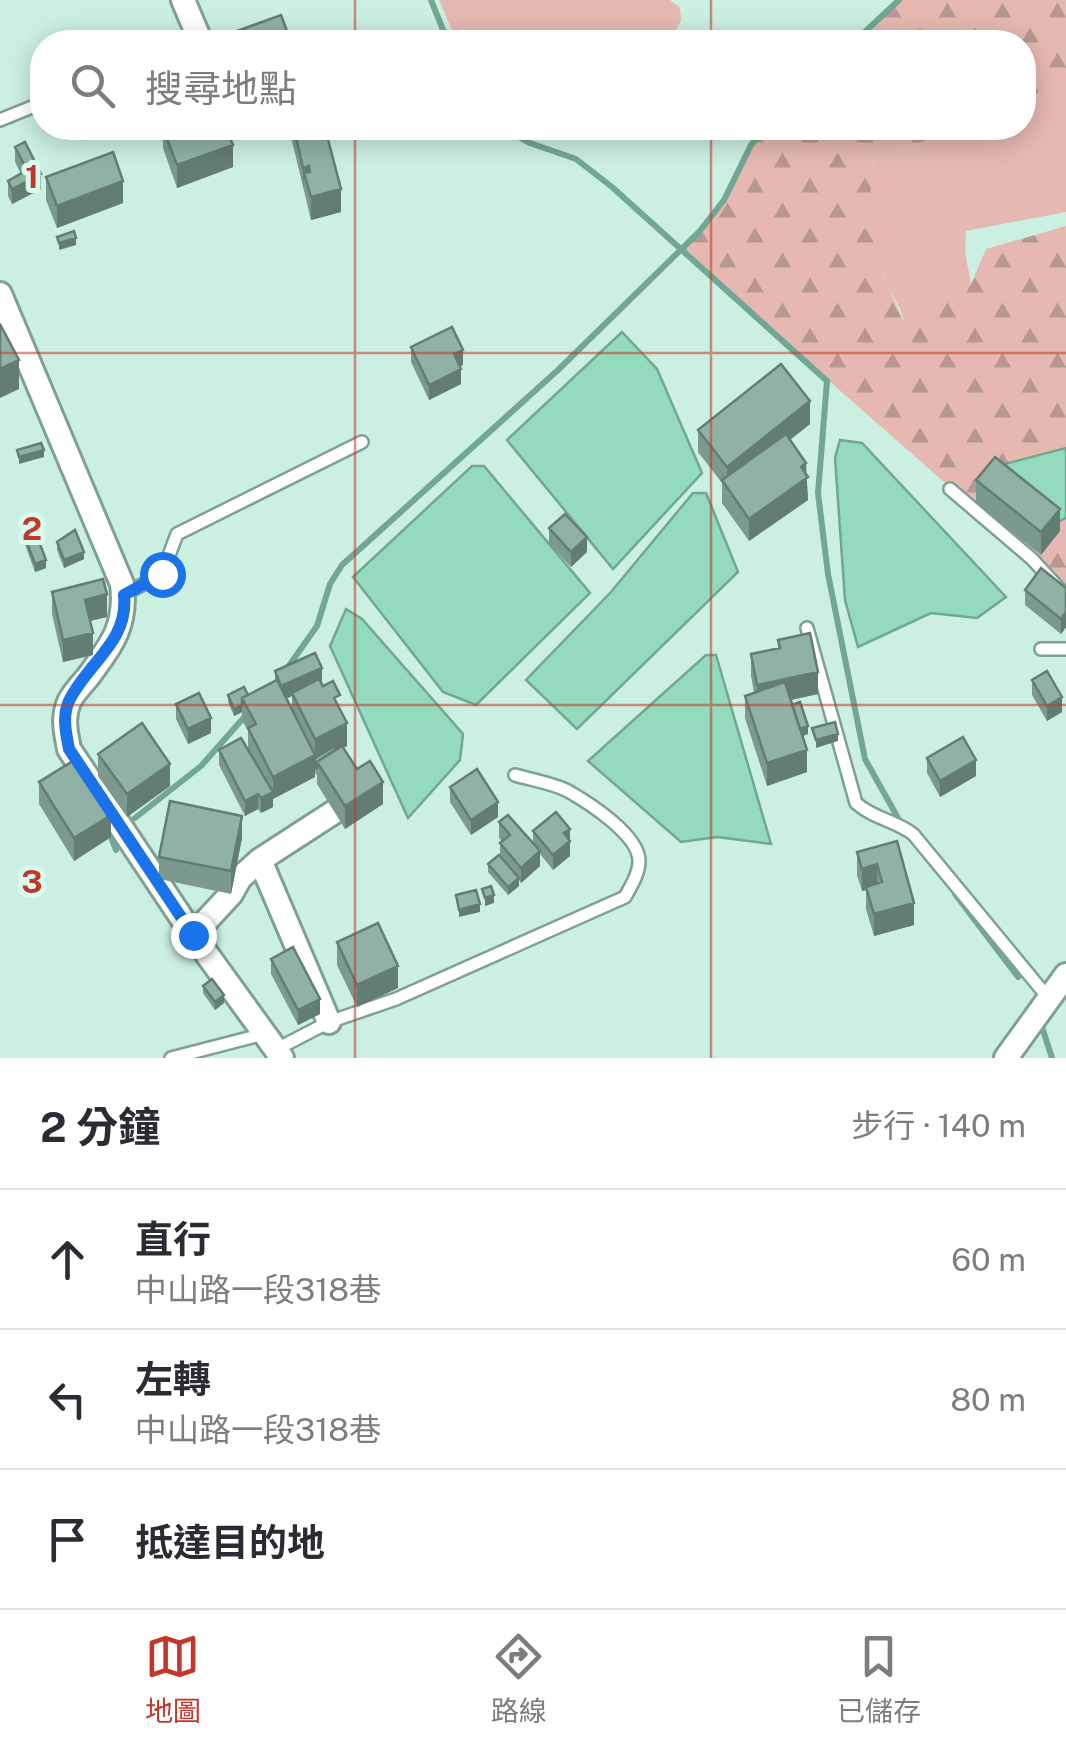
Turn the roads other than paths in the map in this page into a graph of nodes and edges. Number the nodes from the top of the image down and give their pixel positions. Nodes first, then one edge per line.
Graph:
1 (183, 0) edge
2 (196, 30) edge
3 (30, 107) edge
4 (0, 120) edge
5 (0, 294) edge
6 (362, 442) dead end
7 (950, 489) dead end
8 (124, 595) junction
9 (1066, 596) edge
10 (807, 628) dead end
11 (1041, 649) dead end
12 (1066, 649) edge
13 (516, 774) dead end
14 (334, 812) edge
15 (260, 860) junction
16 (193, 935) junction
17 (1066, 974) edge
18 (1050, 1000) junction
19 (329, 1022) junction
20 (275, 1047) edge
21 (171, 1058) edge
22 (1006, 1058) edge

1 - 2 street
3 - 4 lane
5 - 8 street
6 - 8 lane
7 - 9 lane
8 - 16 street
10 - 18 lane
11 - 12 lane
13 - 19 lane
14 - 15 street
15 - 16 street
15 - 19 street
16 - 20 street
17 - 18 street
18 - 22 street
19 - 20 lane
20 - 21 lane

